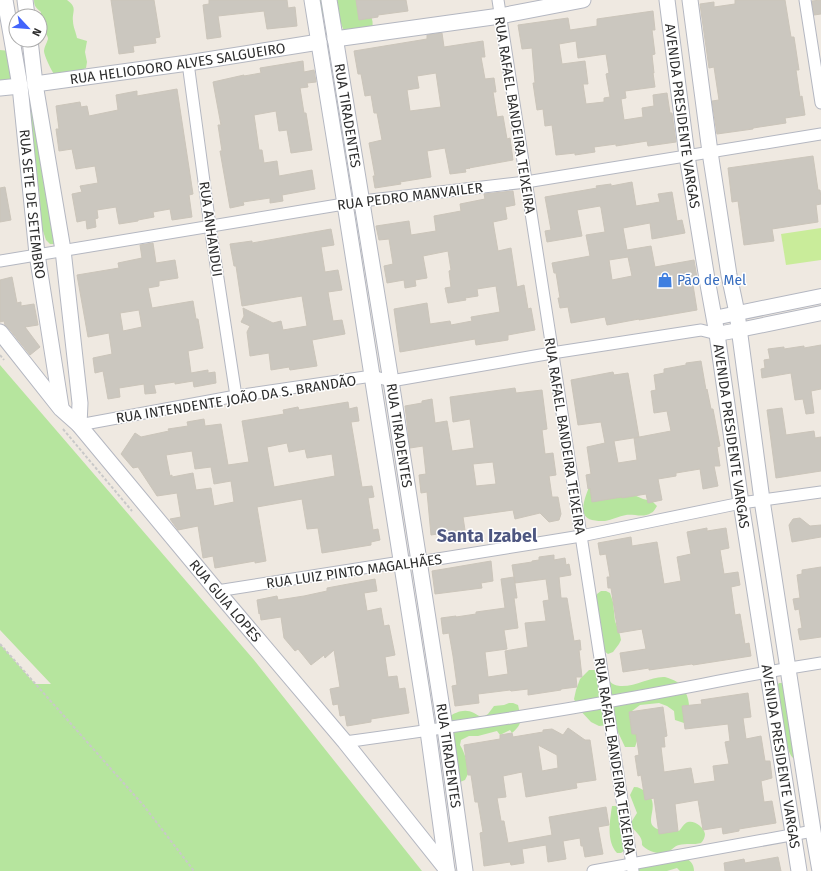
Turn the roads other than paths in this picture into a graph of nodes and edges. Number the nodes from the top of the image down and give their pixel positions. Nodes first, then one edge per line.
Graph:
1 (6, 0) edge
2 (312, 0) edge
3 (329, 0) edge
4 (498, 0) edge
5 (583, 0) edge
6 (667, 0) edge
7 (690, 0) edge
8 (805, 0) edge
9 (500, 16) junction
10 (335, 40) junction
11 (319, 42) junction
12 (31, 48) edge
13 (188, 62) junction
14 (35, 84) junction
15 (20, 86) junction
16 (0, 88) edge
17 (821, 103) edge
18 (821, 134) edge
19 (710, 152) junction
20 (687, 156) junction
21 (526, 182) junction
22 (362, 201) junction
23 (345, 204) junction
24 (210, 226) junction
25 (63, 250) junction
26 (37, 254) junction
27 (0, 261) edge
28 (821, 296) edge
29 (821, 312) edge
30 (736, 313) junction
31 (714, 318) junction
32 (701, 330) junction
33 (739, 330) junction
34 (0, 332) edge
35 (717, 334) junction
36 (552, 353) junction
37 (372, 376) junction
38 (391, 381) junction
39 (236, 396) junction
40 (61, 409) junction
41 (79, 425) junction
42 (821, 492) edge
43 (762, 500) junction
44 (741, 503) junction
45 (581, 536) junction
46 (400, 562) junction
47 (419, 562) junction
48 (217, 591) junction
49 (821, 663) edge
50 (788, 668) junction
51 (768, 671) junction
52 (606, 702) junction
53 (445, 728) junction
54 (428, 731) junction
55 (345, 742) junction
56 (813, 831) junction
57 (794, 834) junction
58 (632, 867) edge
59 (448, 871) edge
60 (465, 871) edge
61 (593, 871) edge
62 (800, 871) edge
63 (820, 871) edge

1 - 15 main road, RUA SETE DE SETEMBRO
2 - 11 main road, RUA TIRADENTES
3 - 10 main road, RUA TIRADENTES
4 - 9 street, RUA RAFAEL BANDEIRA TEIXEIRA
5 - 9 main road
6 - 20 main road, AVENIDA PRESIDENTE VARGAS
7 - 19 main road, AVENIDA PRESIDENTE VARGAS
8 - 17 street
9 - 10 main road
9 - 21 street, RUA RAFAEL BANDEIRA TEIXEIRA
10 - 11 main road
10 - 22 main road, RUA TIRADENTES
11 - 13 main road, RUA HELIODORO ALVES SALGUEIRO
11 - 23 main road, RUA TIRADENTES
12 - 14 main road, RUA SETE DE SETEMBRO
13 - 14 main road, RUA HELIODORO ALVES SALGUEIRO
13 - 24 street, RUA ANHANDUI
14 - 15 main road
14 - 25 main road, RUA SETE DE SETEMBRO
15 - 16 main road
15 - 26 main road, RUA SETE DE SETEMBRO
18 - 19 street, RUA PEDRO MANVAILER
19 - 20 street, RUA PEDRO MANVAILER
19 - 30 main road, AVENIDA PRESIDENTE VARGAS
20 - 21 street, RUA PEDRO MANVAILER
20 - 31 main road, AVENIDA PRESIDENTE VARGAS
21 - 22 street, RUA PEDRO MANVAILER
21 - 36 street, RUA RAFAEL BANDEIRA TEIXEIRA
22 - 23 street, RUA PEDRO MANVAILER
22 - 38 main road, RUA TIRADENTES
23 - 24 street, RUA PEDRO MANVAILER
23 - 37 main road, RUA TIRADENTES
24 - 25 street, RUA PEDRO MANVAILER
24 - 39 street, RUA ANHANDUI
25 - 26 street, RUA PEDRO MANVAILER
25 - 41 main road, RUA SETE DE SETEMBRO
26 - 27 street, RUA PEDRO MANVAILER
26 - 40 main road, RUA SETE DE SETEMBRO
28 - 30 street
29 - 33 street
30 - 31 street
30 - 33 main road, AVENIDA PRESIDENTE VARGAS
31 - 32 street
31 - 35 main road, AVENIDA PRESIDENTE VARGAS
32 - 35 street, RUA INTENDENTE JOÃO DA S. BRANDÃO
32 - 36 street, RUA INTENDENTE JOÃO DA S. BRANDÃO
33 - 35 street
33 - 43 main road, AVENIDA PRESIDENTE VARGAS
34 - 40 main road, RUA GUIA LOPES
35 - 44 main road, AVENIDA PRESIDENTE VARGAS
36 - 38 street, RUA INTENDENTE JOÃO DA S. BRANDÃO
36 - 45 street, RUA RAFAEL BANDEIRA TEIXEIRA
37 - 38 street, RUA INTENDENTE JOÃO DA S. BRANDÃO
37 - 39 street, RUA INTENDENTE JOÃO DA S. BRANDÃO
37 - 46 main road, RUA TIRADENTES
38 - 47 main road, RUA TIRADENTES
39 - 41 street, RUA INTENDENTE JOÃO DA S. BRANDÃO
40 - 41 main road, RUA GUIA LOPES
41 - 48 main road, RUA GUIA LOPES
42 - 43 street, RUA LUIZ PINTO MAGALHÃES
43 - 44 street, RUA LUIZ PINTO MAGALHÃES
43 - 50 main road, AVENIDA PRESIDENTE VARGAS
44 - 45 street, RUA LUIZ PINTO MAGALHÃES
44 - 51 main road, AVENIDA PRESIDENTE VARGAS
45 - 47 street, RUA LUIZ PINTO MAGALHÃES
45 - 52 street, RUA RAFAEL BANDEIRA TEIXEIRA
46 - 47 street, RUA LUIZ PINTO MAGALHÃES
46 - 48 street, RUA LUIZ PINTO MAGALHÃES
46 - 54 main road, RUA TIRADENTES
47 - 53 main road, RUA TIRADENTES
48 - 55 main road, RUA GUIA LOPES
49 - 50 street
50 - 51 street
50 - 56 main road, AVENIDA PRESIDENTE VARGAS
51 - 52 street
51 - 57 main road, AVENIDA PRESIDENTE VARGAS
52 - 53 street
52 - 58 street, RUA RAFAEL BANDEIRA TEIXEIRA
53 - 54 street
53 - 60 main road, RUA TIRADENTES
54 - 55 street
54 - 59 main road, RUA TIRADENTES
55 - 59 main road, RUA GUIA LOPES
56 - 57 street
56 - 63 main road, AVENIDA PRESIDENTE VARGAS
57 - 58 street
57 - 62 main road, AVENIDA PRESIDENTE VARGAS
58 - 61 street

